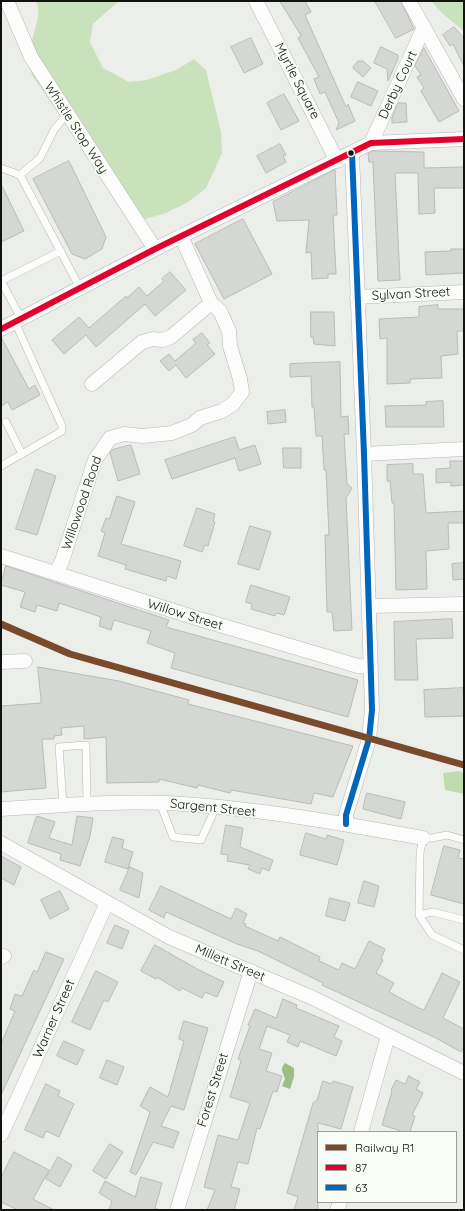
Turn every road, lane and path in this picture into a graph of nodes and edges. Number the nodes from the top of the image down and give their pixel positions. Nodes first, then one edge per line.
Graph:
1 (7, 1) edge
2 (256, 1) edge
3 (409, 1) edge
4 (424, 27) junction
5 (464, 100) edge
6 (67, 114) junction
7 (464, 139) edge
8 (371, 143) junction
9 (352, 153) junction
10 (337, 161) junction
11 (1, 168) edge
12 (20, 175) junction
13 (181, 236) junction
14 (154, 249) junction
15 (60, 251) junction
16 (1, 281) edge
17 (80, 288) junction
18 (464, 292) edge
19 (357, 297) junction
20 (211, 303) junction
21 (18, 320) junction
22 (1, 329) edge
23 (92, 384) dead end
24 (6, 422) dead end
25 (464, 449) edge
26 (22, 454) junction
27 (364, 454) junction
28 (1, 466) edge
29 (1, 556) edge
30 (56, 573) junction
31 (464, 604) edge
32 (369, 606) junction
33 (25, 661) dead end
34 (1, 662) edge
35 (371, 667) junction
36 (87, 803) junction
37 (160, 803) junction
38 (63, 805) junction
39 (216, 807) junction
40 (1, 809) edge
41 (346, 824) junction
42 (423, 838) junction
43 (464, 840) edge
44 (1, 843) edge
45 (107, 903) junction
46 (419, 915) junction
47 (464, 920) edge
48 (464, 950) edge
49 (251, 972) junction
50 (388, 1036) junction
51 (464, 1073) edge
52 (361, 1131) edge
53 (1, 1136) edge
54 (177, 1210) edge

1 - 6 street, Whistle Stop Way
2 - 10 street, Myrtle Square
3 - 4 street
4 - 5 street
4 - 8 street, Derby Court
6 - 12 lane
6 - 14 street, Whistle Stop Way
7 - 8 street
8 - 9 street
9 - 10 street
9 - 19 street
10 - 13 street
11 - 12 lane
12 - 15 lane
13 - 14 street
13 - 20 street, Willowood Road
14 - 17 street
15 - 16 lane
15 - 17 lane
16 - 21 lane
17 - 21 street
18 - 19 street, Sylvan Street
19 - 27 street
20 - 23 street
20 - 30 street, Willowood Road
21 - 22 street
21 - 26 lane
24 - 26 lane
25 - 27 street
26 - 28 lane
27 - 32 street
29 - 30 street, Willow Street
30 - 35 street, Willow Street
31 - 32 street
32 - 35 street
33 - 34 street
35 - 41 street
36 - 37 street, Sargent Street
36 - 38 street, Sargent Street
36 - 38 lane
37 - 39 street, Sargent Street
37 - 39 lane
38 - 40 street, Sargent Street
39 - 41 street, Sargent Street
41 - 42 street, Sargent Street
42 - 43 lane
42 - 46 lane
44 - 45 street, Millett Street
45 - 49 street, Millett Street
45 - 53 street, Warner Street
46 - 47 lane
46 - 48 lane
49 - 50 street, Millett Street
49 - 54 street, Forest Street
50 - 51 street, Millett Street
50 - 52 street

